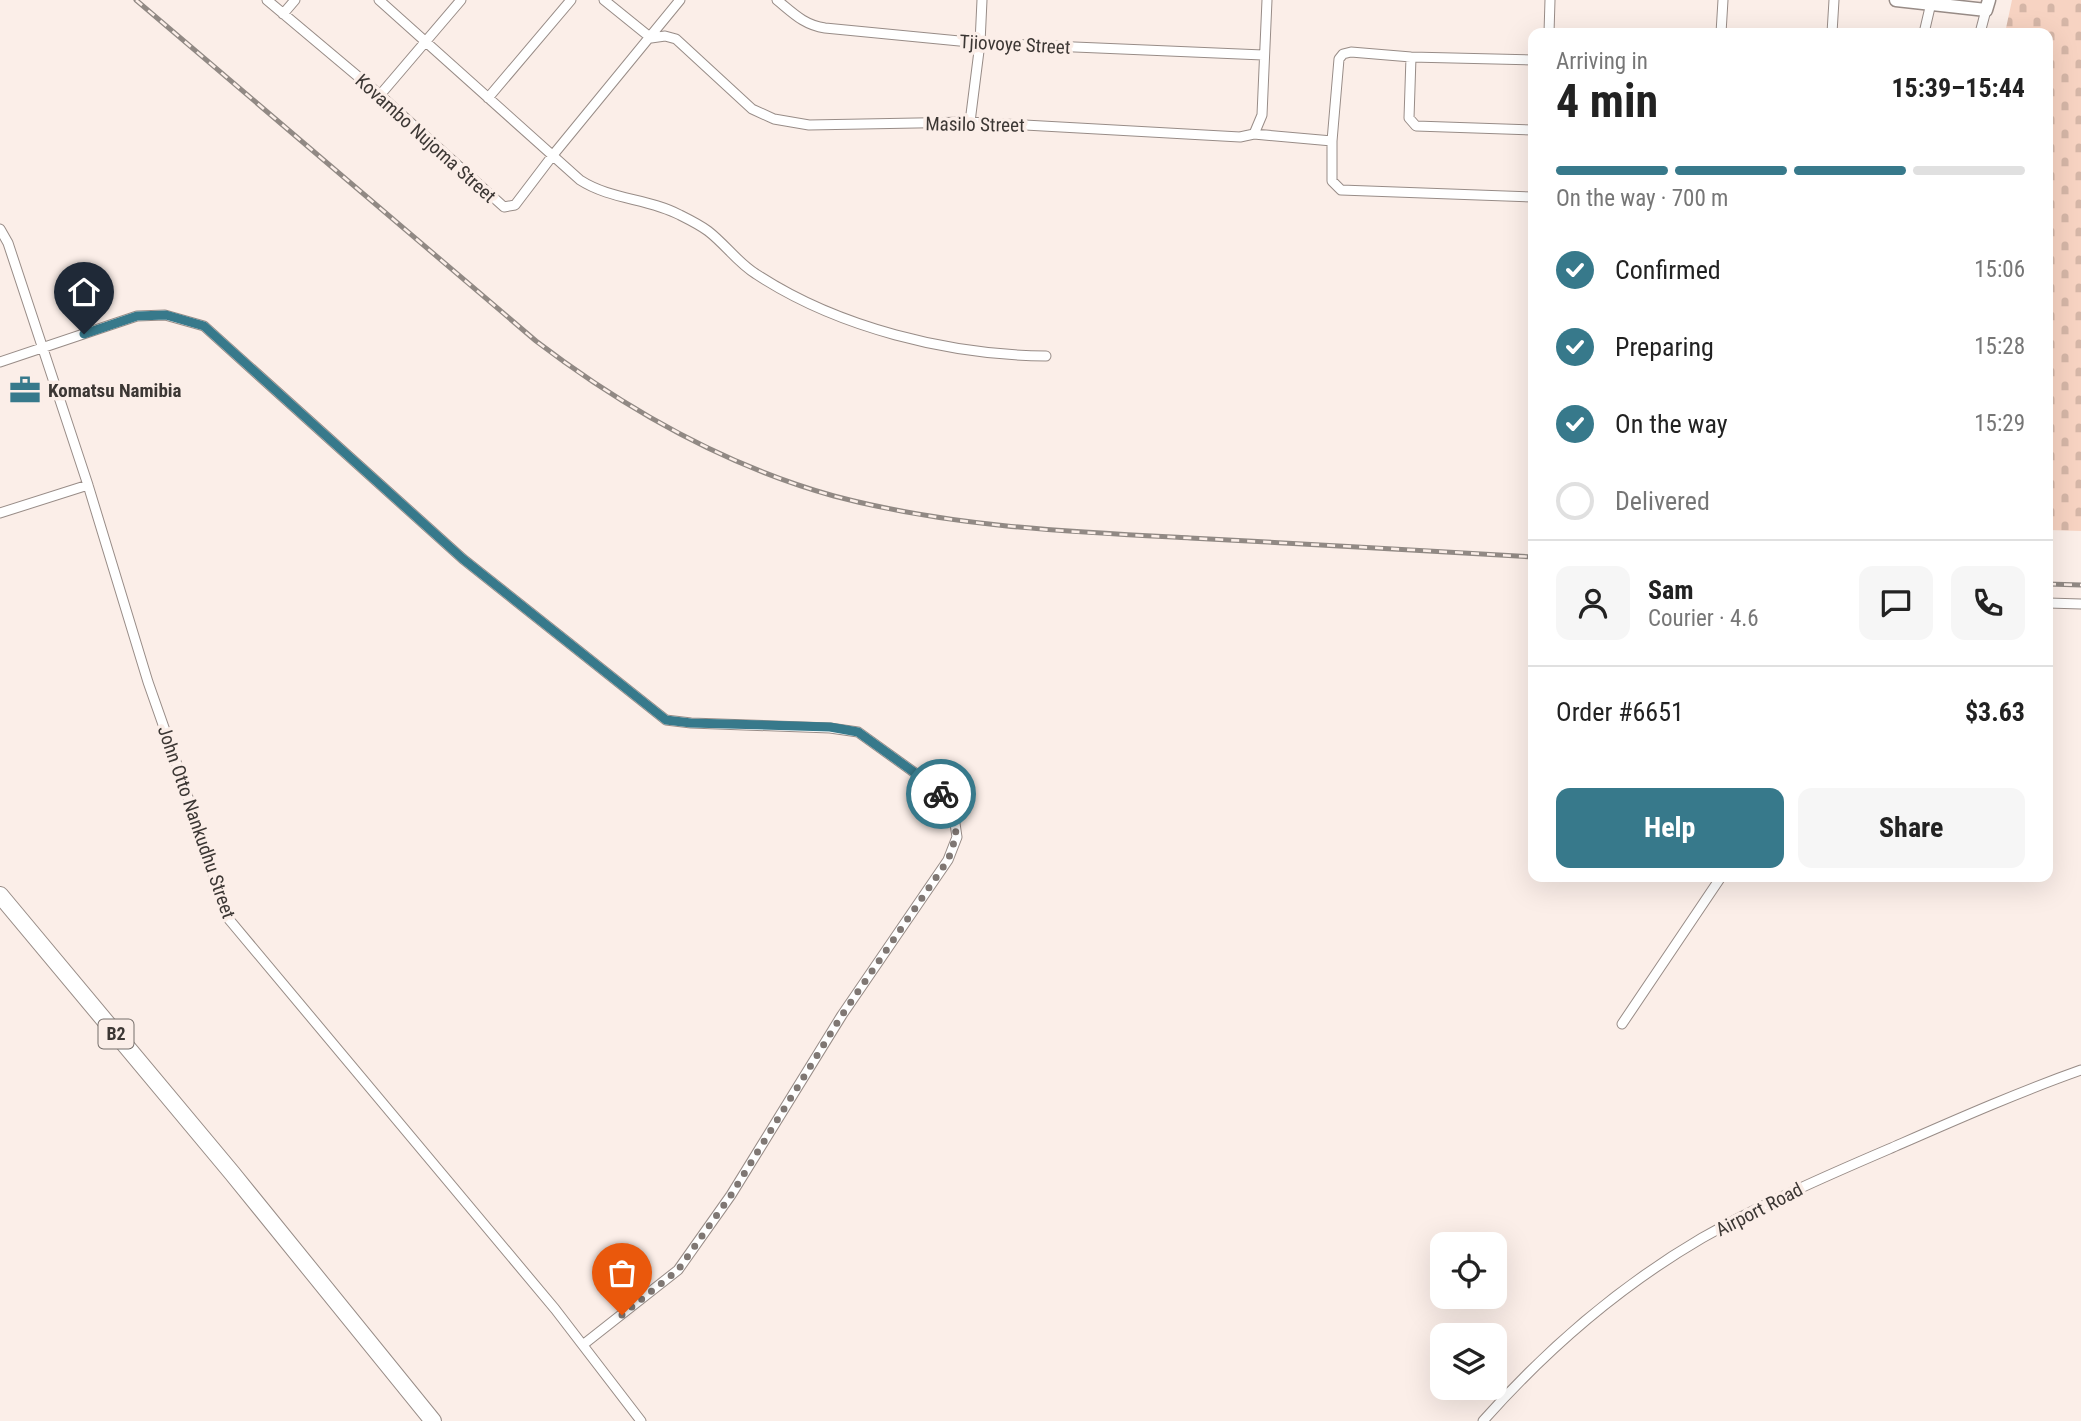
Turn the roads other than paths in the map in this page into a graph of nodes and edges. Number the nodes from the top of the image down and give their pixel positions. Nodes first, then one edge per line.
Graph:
1 (267, 0) edge
2 (295, 0) edge
3 (379, 0) edge
4 (461, 0) edge
5 (571, 0) edge
6 (604, 0) edge
7 (679, 0) edge
8 (777, 0) edge
9 (982, 0) edge
10 (1267, 0) edge
11 (1550, 0) edge
12 (1723, 0) edge
13 (1834, 0) edge
14 (1895, 0) edge
15 (1931, 3) junction
16 (1987, 5) edge
17 (283, 14) junction
18 (1549, 28) edge
19 (1721, 28) edge
20 (1832, 28) edge
21 (1925, 28) edge
22 (1981, 28) edge
23 (651, 38) junction
24 (426, 41) junction
25 (980, 43) junction
26 (1263, 55) junction
27 (1411, 57) junction
28 (1528, 60) edge
29 (380, 95) junction
30 (488, 97) junction
31 (970, 122) junction
32 (1528, 130) edge
33 (1254, 134) junction
34 (1332, 141) junction
35 (553, 155) junction
36 (1528, 197) edge
37 (0, 229) edge
38 (44, 348) junction
39 (1046, 356) dead end
40 (0, 362) edge
41 (88, 485) junction
42 (0, 513) edge
43 (2053, 603) edge
44 (2081, 604) edge
45 (1718, 882) edge
46 (0, 895) edge
47 (1622, 1024) dead end
48 (2081, 1070) edge
49 (584, 1344) junction
50 (433, 1421) edge
51 (641, 1421) edge
52 (1483, 1421) edge

1 - 17 street, Kovambo Nujoma Street
2 - 17 street
3 - 24 street
4 - 24 street
5 - 30 street
6 - 23 street, Masilo Street
7 - 23 street, Kovambo Nujoma Street
8 - 25 street, Tjiovoye Street
9 - 25 street
10 - 26 street
11 - 18 street
12 - 19 street
13 - 20 street
14 - 15 street
15 - 16 street
15 - 21 street
16 - 22 street
17 - 29 street, Kovambo Nujoma Street
23 - 31 street, Masilo Street
23 - 35 street, Kovambo Nujoma Street
24 - 29 street
24 - 30 street
25 - 26 street, Tjiovoye Street
25 - 31 street
26 - 33 street
27 - 28 street
27 - 32 street
27 - 34 street
29 - 35 street, Kovambo Nujoma Street
30 - 35 street
31 - 33 street, Masilo Street
33 - 34 street, Masilo Street
34 - 36 street
35 - 39 street
37 - 38 street, John Otto Nankudhu Street
38 - 40 street
38 - 41 street, John Otto Nankudhu Street
38 - 49 street
41 - 42 street
41 - 49 street, John Otto Nankudhu Street
43 - 44 street
45 - 47 street
46 - 50 highway, B2
48 - 52 street, Airport Road
49 - 51 street, John Otto Nankudhu Street

